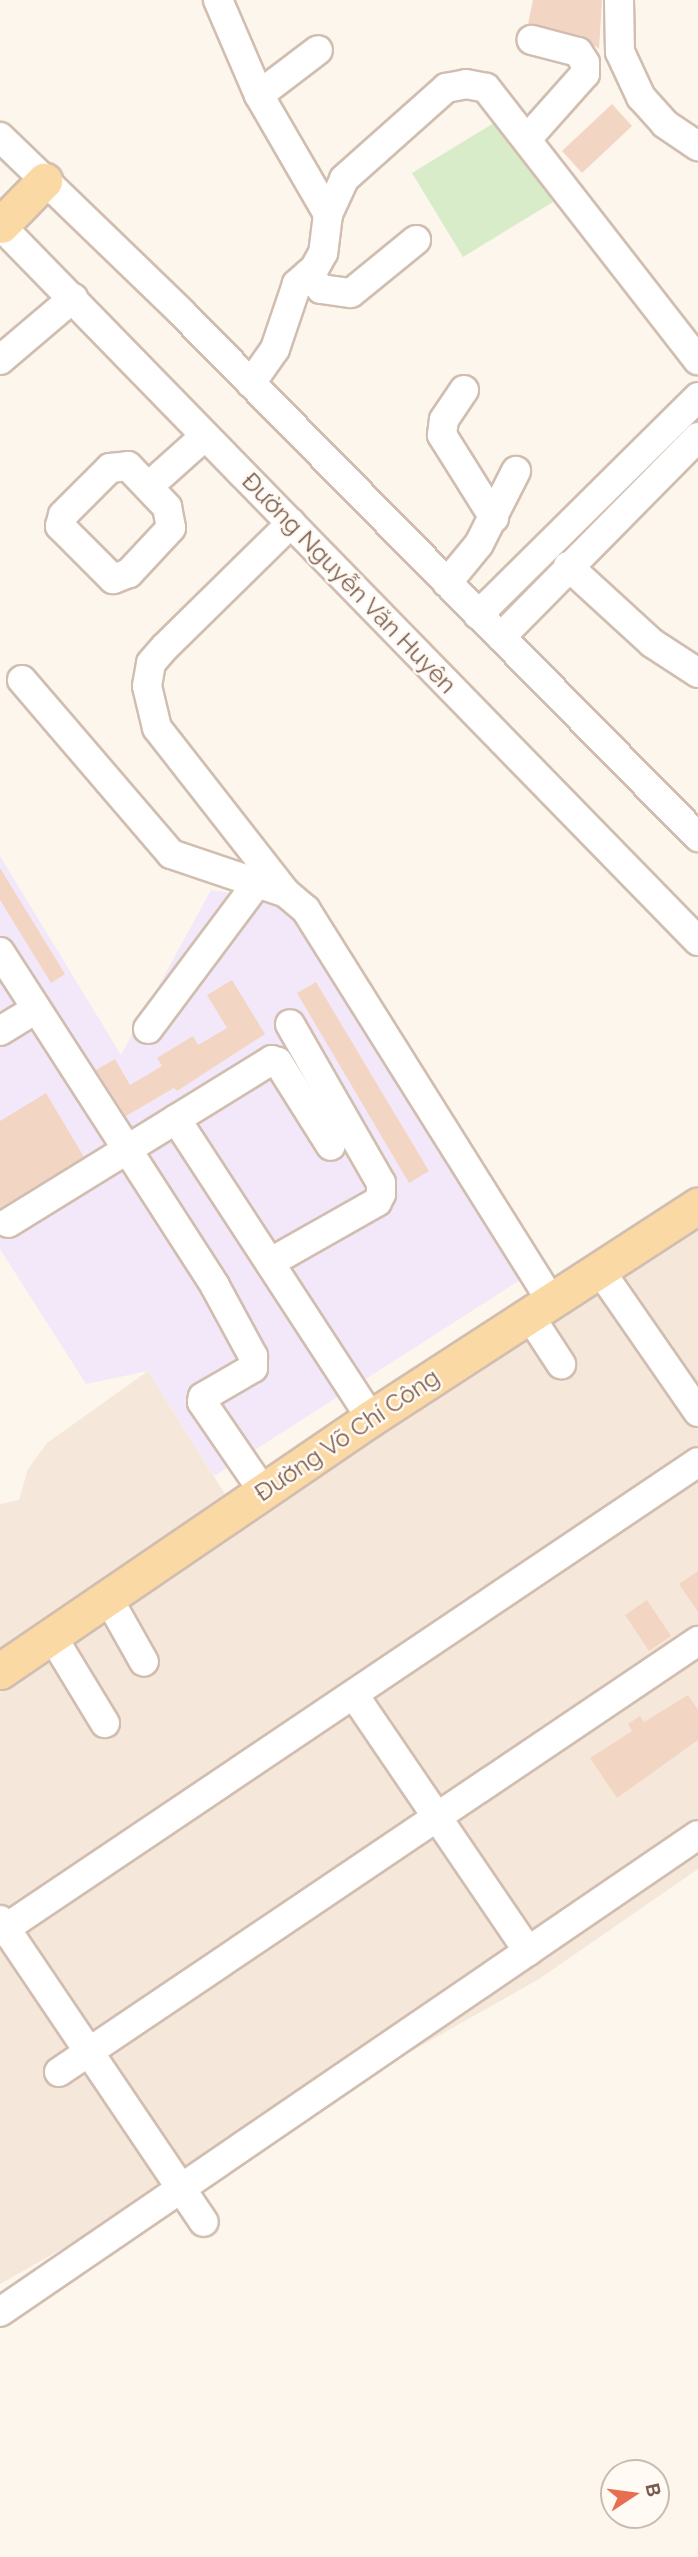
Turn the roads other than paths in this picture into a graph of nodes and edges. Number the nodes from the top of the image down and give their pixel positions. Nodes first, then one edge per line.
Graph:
1 (218, 0) edge
2 (619, 0) edge
3 (532, 40) dead end
4 (318, 50) dead end
5 (260, 95) junction
6 (0, 137) edge
7 (527, 139) junction
8 (698, 146) edge
9 (44, 181) junction
10 (328, 214) junction
11 (0, 225) edge
12 (416, 240) dead end
13 (308, 274) junction
14 (73, 298) junction
15 (0, 360) edge
16 (698, 360) edge
17 (251, 383) junction
18 (464, 390) dead end
19 (698, 397) edge
20 (205, 436) junction
21 (698, 437) edge
22 (516, 471) dead end
23 (149, 486) dead end
24 (494, 518) junction
25 (291, 523) junction
26 (568, 566) junction
27 (447, 583) junction
28 (478, 615) junction
29 (501, 636) junction
30 (698, 673) edge
31 (22, 680) dead end
32 (698, 837) edge
33 (258, 882) junction
34 (286, 893) junction
35 (698, 941) edge
36 (0, 952) edge
37 (36, 1009) junction
38 (290, 1024) dead end
39 (148, 1029) dead end
40 (0, 1031) edge
41 (176, 1119) junction
42 (331, 1146) dead end
43 (126, 1149) junction
44 (698, 1206) edge
45 (8, 1223) dead end
46 (271, 1262) junction
47 (599, 1269) junction
48 (540, 1308) junction
49 (561, 1364) dead end
50 (698, 1412) edge
51 (372, 1418) junction
52 (698, 1462) edge
53 (263, 1492) junction
54 (108, 1598) junction
55 (52, 1636) junction
56 (698, 1641) edge
57 (144, 1662) dead end
58 (0, 1671) edge
59 (354, 1695) junction
60 (105, 1723) dead end
61 (437, 1817) junction
62 (698, 1835) edge
63 (2, 1927) edge
64 (528, 1951) junction
65 (87, 2054) junction
66 (59, 2073) dead end
67 (180, 2189) junction
68 (204, 2222) dead end
69 (0, 2312) edge

1 - 5 street
2 - 8 street
3 - 7 street
4 - 5 street
5 - 10 street
6 - 9 street
7 - 10 street
7 - 16 street
9 - 11 main road
9 - 17 street
10 - 13 street
11 - 14 street, Đường Nguyễn Văn Huyên
12 - 13 street
13 - 17 street
14 - 15 street
14 - 20 street, Đường Nguyễn Văn Huyên
17 - 27 street
18 - 24 street
19 - 28 street
20 - 23 street
20 - 25 street, Đường Nguyễn Văn Huyên
21 - 26 street
22 - 24 street
24 - 27 street
25 - 34 street
25 - 35 street, Đường Nguyễn Văn Huyên
26 - 29 street
26 - 30 street
27 - 28 street
28 - 29 street
29 - 32 street
31 - 33 street
33 - 34 street
33 - 39 street
34 - 48 street
36 - 37 street
37 - 40 street
37 - 43 street
38 - 46 street
41 - 42 street
41 - 43 street
41 - 46 street
43 - 45 street
43 - 53 street
44 - 47 main road, Đường Võ Chí Công
46 - 51 street
47 - 48 main road, Đường Võ Chí Công
47 - 50 street
48 - 49 street
48 - 51 main road, Đường Võ Chí Công
51 - 53 main road, Đường Võ Chí Công
52 - 59 street
53 - 54 main road, Đường Võ Chí Công
54 - 55 main road, Đường Võ Chí Công
54 - 57 street
55 - 58 main road, Đường Võ Chí Công
55 - 60 street
56 - 61 street
59 - 61 street
59 - 63 street
61 - 64 street
61 - 65 street
62 - 64 street
63 - 65 street
64 - 67 street
65 - 66 street
65 - 67 street
67 - 68 street
67 - 69 street

